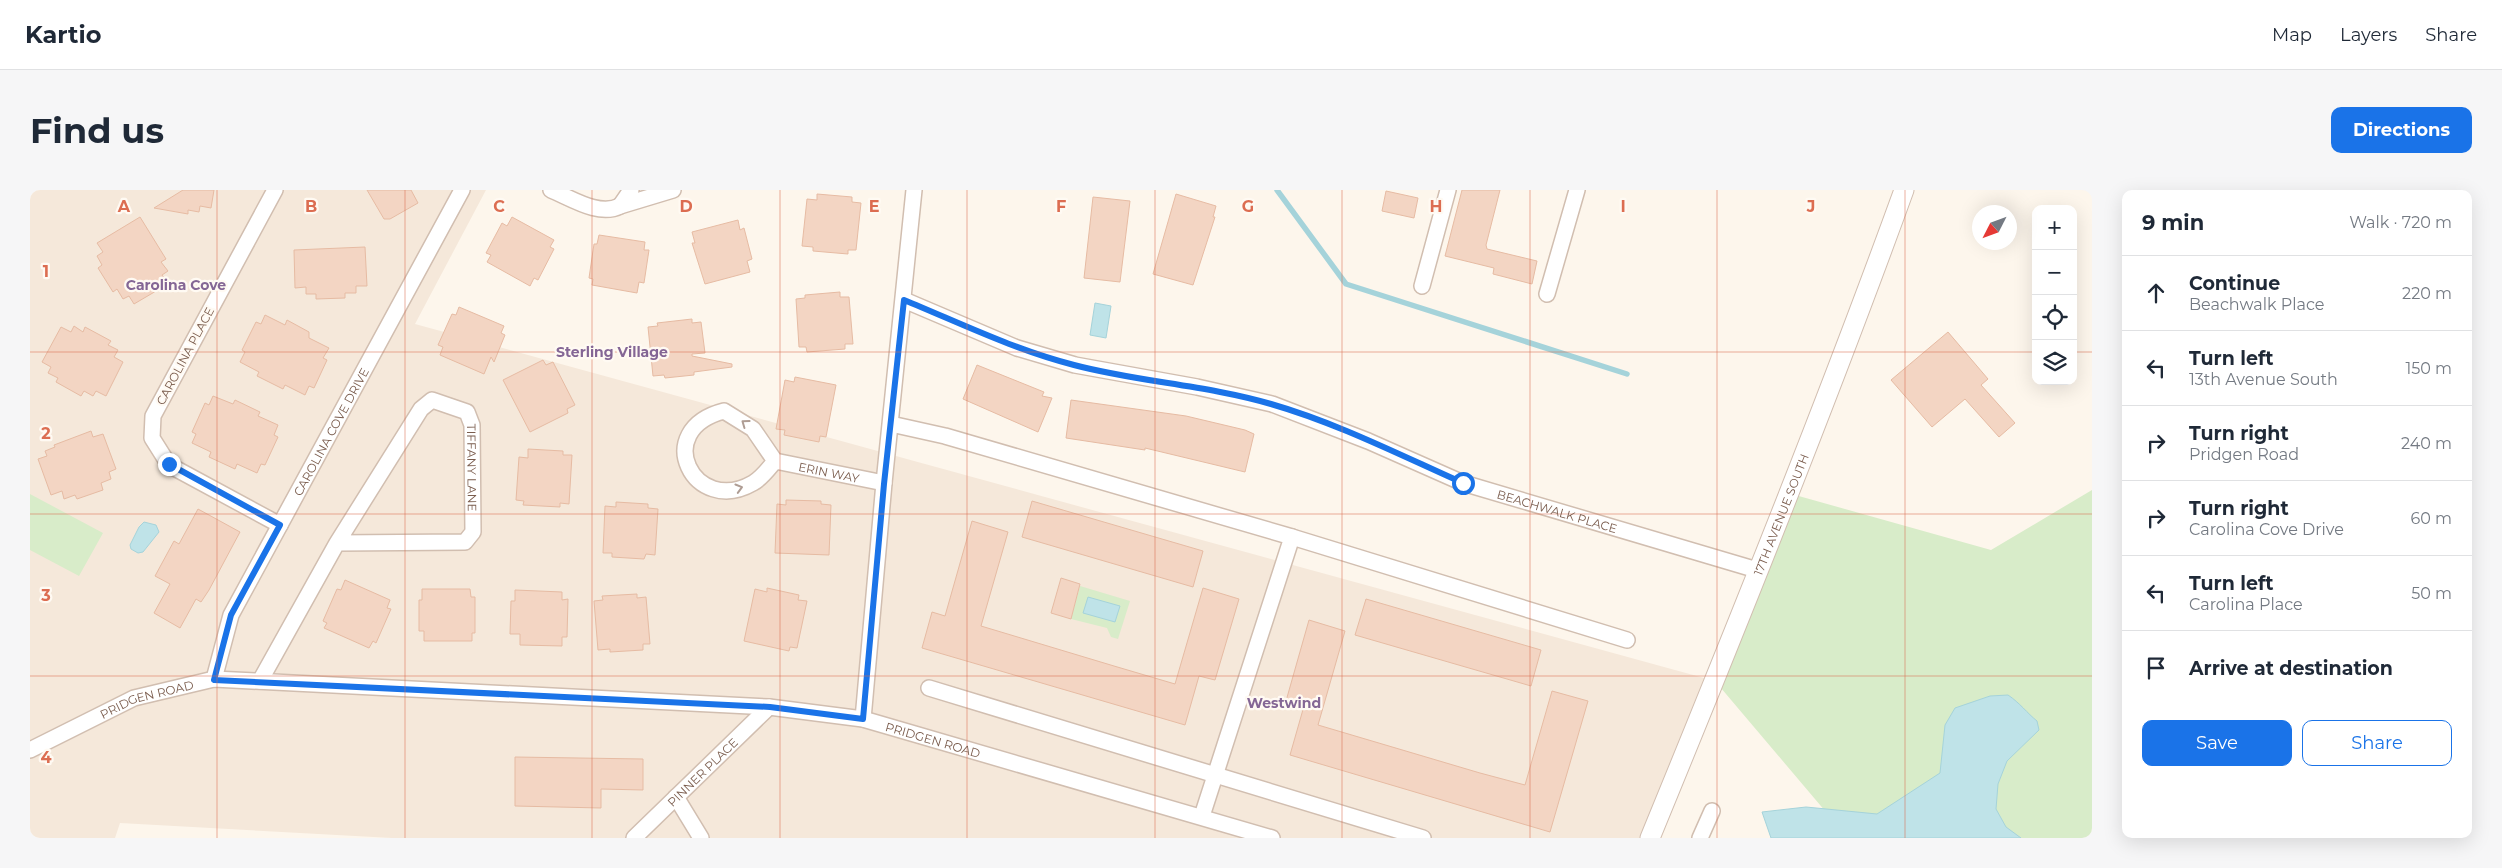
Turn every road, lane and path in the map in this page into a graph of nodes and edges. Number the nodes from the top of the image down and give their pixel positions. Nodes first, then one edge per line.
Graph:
1 (275, 190) edge
2 (462, 190) edge
3 (551, 190) edge
4 (631, 190) edge
5 (674, 190) edge
6 (914, 190) edge
7 (1448, 190) edge
8 (1577, 190) edge
9 (1904, 190) edge
10 (620, 206) junction
11 (1422, 286) dead end
12 (1547, 294) dead end
13 (904, 300) junction
14 (891, 424) junction
15 (775, 461) junction
16 (884, 484) junction
17 (280, 525) junction
18 (1292, 537) junction
19 (337, 544) junction
20 (1757, 570) junction
21 (1627, 640) dead end
22 (214, 680) junction
23 (260, 681) junction
24 (929, 688) dead end
25 (770, 707) junction
26 (863, 719) junction
27 (30, 750) edge
28 (1215, 774) junction
29 (676, 797) junction
30 (1712, 811) dead end
31 (1202, 816) junction
32 (634, 838) edge
33 (701, 838) edge
34 (1272, 838) edge
35 (1423, 838) edge
36 (1650, 838) edge
37 (1700, 838) edge

1 - 17 street, CAROLINA PLACE
2 - 17 street, CAROLINA COVE DRIVE
3 - 10 street
4 - 10 street
5 - 10 street
6 - 13 street
7 - 11 street
8 - 12 street
9 - 20 street, 17TH AVENUE SOUTH
13 - 14 street
13 - 20 street, BEACHWALK PLACE
14 - 16 street
14 - 18 street
15 -> 15 street
15 - 16 street, ERIN WAY
16 - 26 street
17 - 22 street, CAROLINA COVE DRIVE
18 - 21 street
18 - 28 street
19 - 19 street, TIFFANY LANE
19 - 23 street, TIFFANY LANE
20 - 36 street, 17TH AVENUE SOUTH
22 - 23 street, PRIDGEN ROAD
22 - 27 street, PRIDGEN ROAD
23 - 25 street, PRIDGEN ROAD
24 - 28 street
25 - 26 street, PRIDGEN ROAD
25 - 29 street, PINNER PLACE
26 - 31 street, PRIDGEN ROAD
28 - 31 street
28 - 35 street
29 - 32 street, PINNER PLACE
29 - 33 street
30 - 37 street
31 - 34 street, PRIDGEN ROAD

